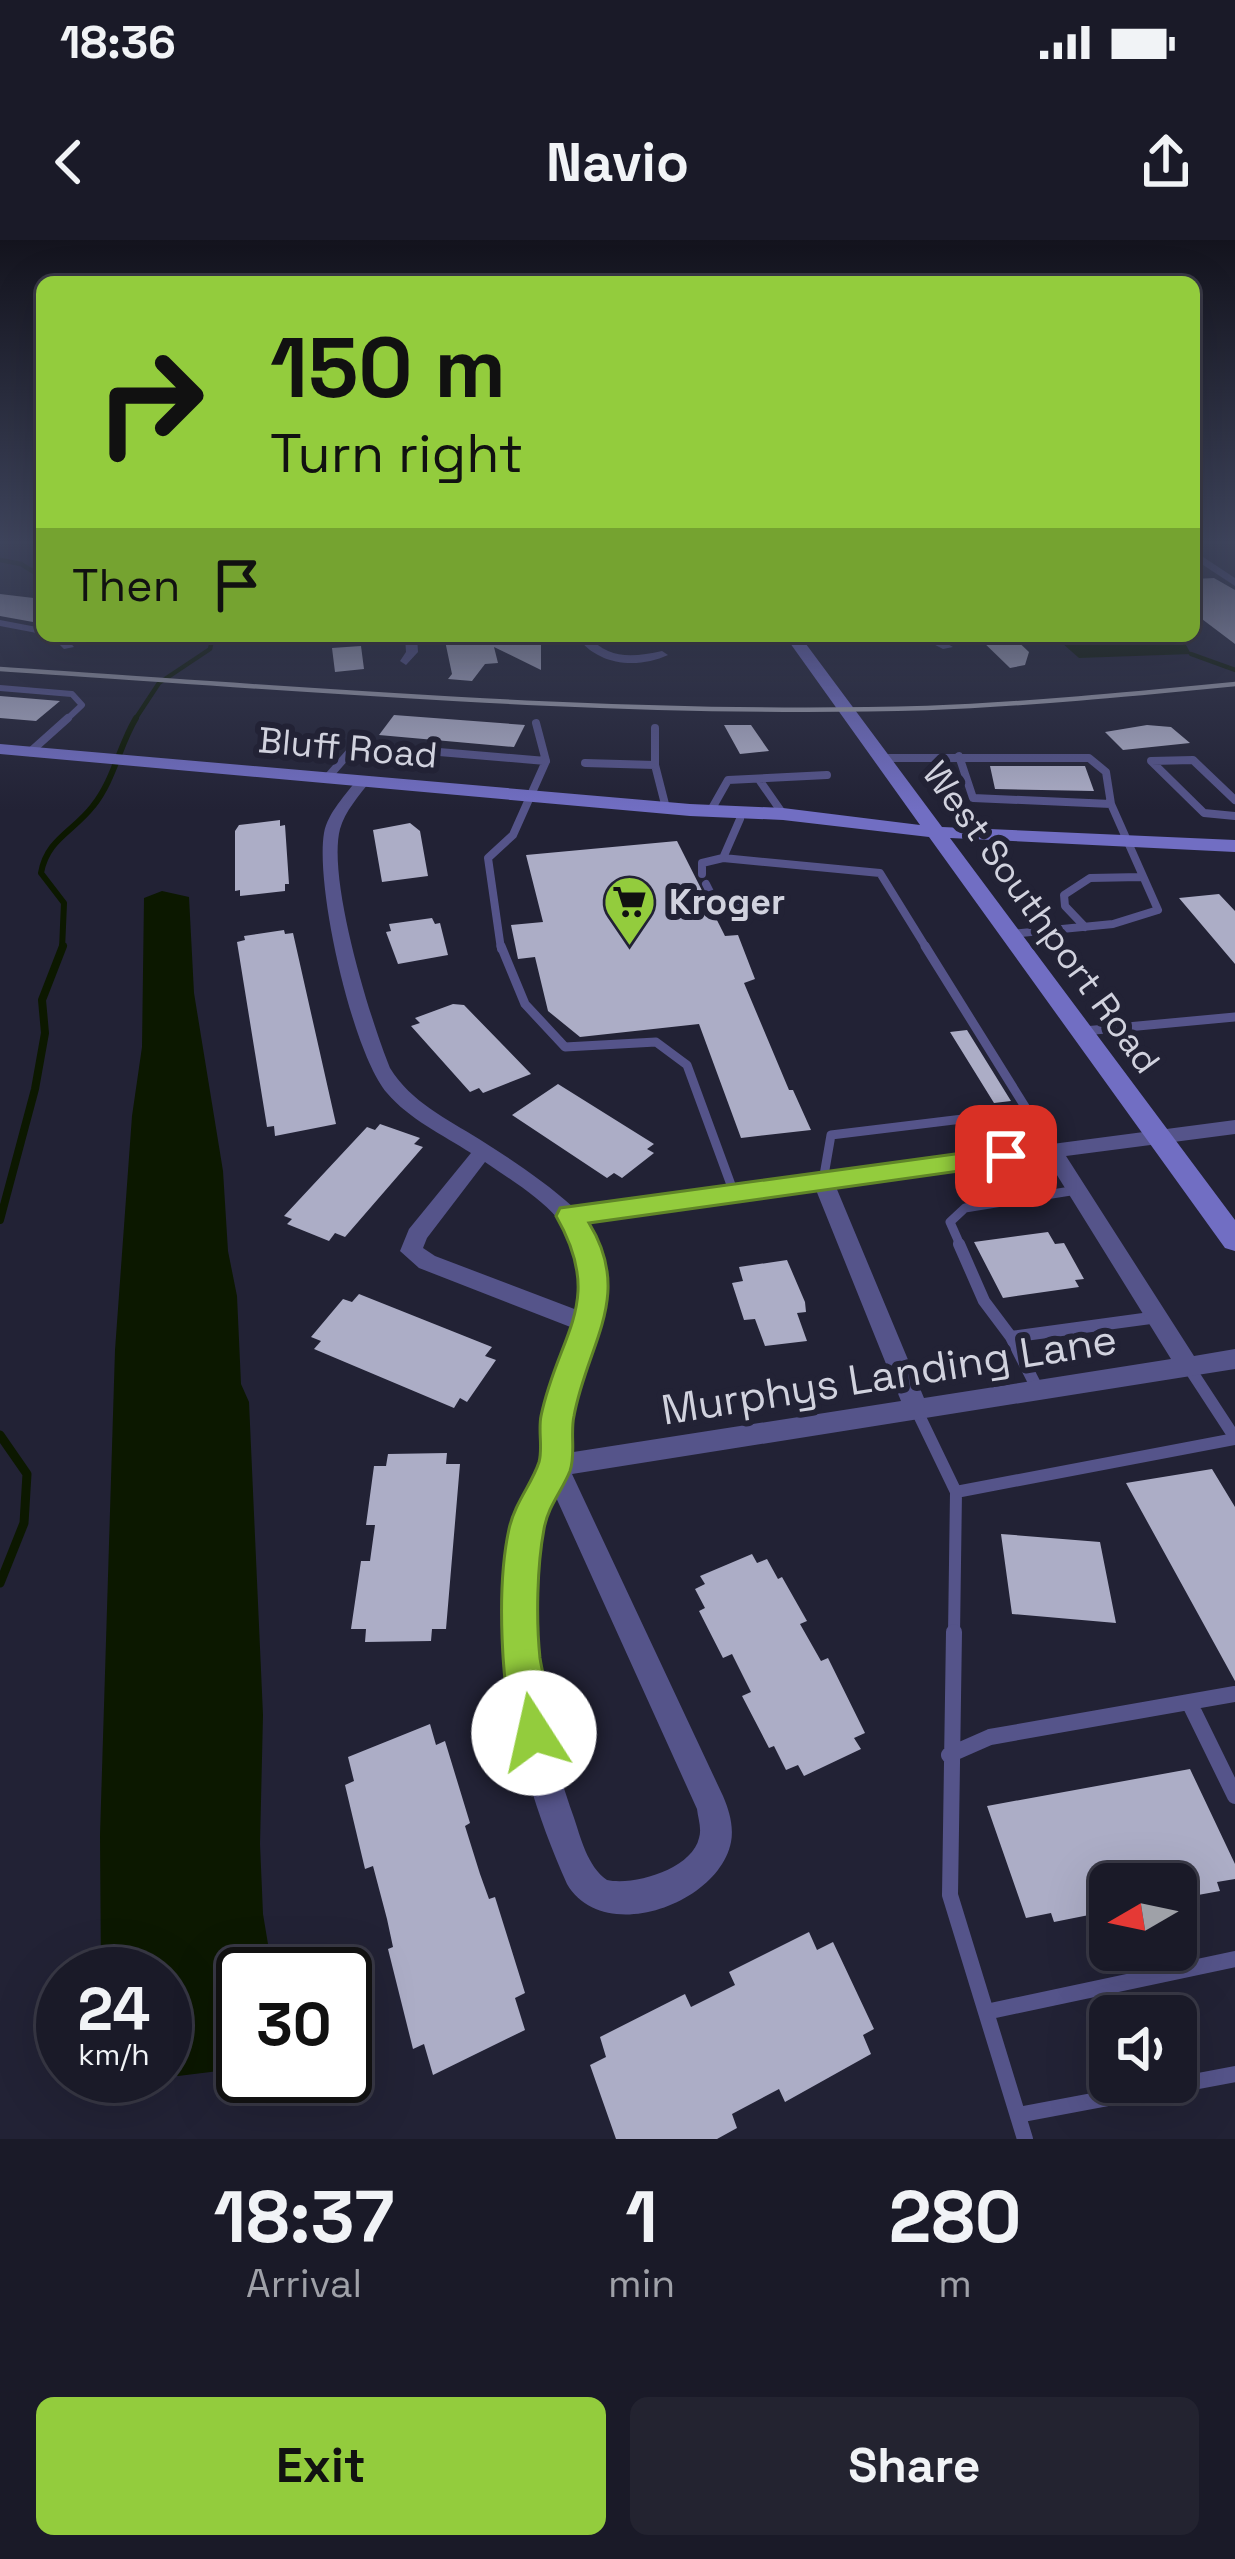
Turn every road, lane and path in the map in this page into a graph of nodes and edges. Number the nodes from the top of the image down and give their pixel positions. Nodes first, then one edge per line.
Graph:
1 (63, 642) edge
2 (411, 642) edge
3 (585, 642) edge
4 (796, 642) edge
5 (937, 642) edge
6 (68, 647) dead end
7 (947, 647) dead end
8 (662, 655) dead end
9 (406, 661) dead end
10 (0, 688) edge
11 (536, 723) dead end
12 (656, 728) dead end
13 (0, 749) edge
14 (30, 752) junction
15 (958, 756) junction
16 (881, 758) junction
17 (546, 760) junction
18 (585, 763) dead end
19 (655, 765) junction
20 (827, 775) dead end
21 (327, 778) junction
22 (363, 782) junction
23 (760, 782) junction
24 (530, 796) junction
25 (1235, 800) edge
26 (1111, 804) junction
27 (666, 808) junction
28 (700, 810) junction
29 (783, 814) junction
30 (1235, 816) edge
31 (740, 820) junction
32 (805, 820) junction
33 (935, 832) junction
34 (1129, 841) junction
35 (1235, 846) edge
36 (723, 858) junction
37 (1141, 878) junction
38 (737, 902) dead end
39 (1085, 927) junction
40 (1010, 934) junction
41 (1235, 1017) edge
42 (1081, 1031) junction
43 (1028, 1111) junction
44 (1235, 1127) edge
45 (1158, 1136) junction
46 (1052, 1150) junction
47 (483, 1151) junction
48 (823, 1181) junction
49 (1077, 1190) junction
50 (734, 1193) junction
51 (570, 1216) junction
52 (1235, 1241) edge
53 (1157, 1317) junction
54 (588, 1324) junction
55 (1011, 1337) junction
56 (1235, 1359) edge
57 (1188, 1366) junction
58 (1038, 1390) junction
59 (916, 1409) junction
60 (1235, 1439) edge
61 (555, 1466) junction
62 (956, 1492) junction
63 (1235, 1694) edge
64 (1189, 1702) junction
65 (949, 1755) junction
66 (1235, 1796) edge
67 (1235, 1959) edge
68 (986, 2012) junction
69 (1235, 2074) edge
70 (1018, 2115) junction
71 (1025, 2139) edge

1 - 6 street
2 - 9 street
3 - 8 street
4 - 16 main road, West Southport Road
5 - 7 street
10 - 14 lane
11 - 17 lane
12 - 19 lane
13 - 14 main road, Bluff Road
14 - 21 main road, Bluff Road
15 - 16 lane
15 - 26 lane
15 - 26 lane
16 - 33 main road, West Southport Road
17 - 21 lane
17 - 24 lane
18 - 19 lane
19 - 27 lane
20 - 23 lane
21 - 22 main road, Bluff Road
22 - 24 main road, Bluff Road
22 - 47 street
23 - 28 lane
23 - 29 lane
24 - 27 main road, Bluff Road
24 - 50 lane
25 - 30 lane
26 - 34 lane
27 - 28 main road, Bluff Road
28 - 29 main road, Bluff Road
28 - 31 main road, Bluff Road
29 - 32 main road, Bluff Road
31 - 32 main road, Bluff Road
31 - 36 lane
32 - 33 main road, Bluff Road
33 - 34 main road, Bluff Road
33 - 40 main road, West Southport Road
34 - 35 main road, Bluff Road
34 - 37 lane
36 - 38 lane
36 - 43 lane
37 - 39 lane
37 - 39 lane
39 - 40 lane
40 - 42 main road, West Southport Road
41 - 42 lane
42 - 45 main road, West Southport Road
43 - 46 lane
43 - 48 lane
44 - 45 street
45 - 46 street
45 - 52 main road, West Southport Road
46 - 48 street
46 - 49 street
47 - 51 street
47 - 54 street
48 - 50 street
48 - 59 street
49 - 53 street
49 - 55 lane
50 - 51 street
51 - 54 street
53 - 55 lane
53 - 57 street
54 - 61 street
55 - 58 lane
56 - 57 street, Murphys Landing Lane
57 - 58 street, Murphys Landing Lane
57 - 60 lane
58 - 59 street, Murphys Landing Lane
59 - 61 street, Murphys Landing Lane
59 - 62 lane
60 - 62 lane
61 - 61 street
62 - 65 lane
63 - 64 lane
64 - 65 lane
64 - 66 lane
65 - 68 lane
67 - 68 lane
68 - 70 lane
69 - 70 lane
70 - 71 lane

